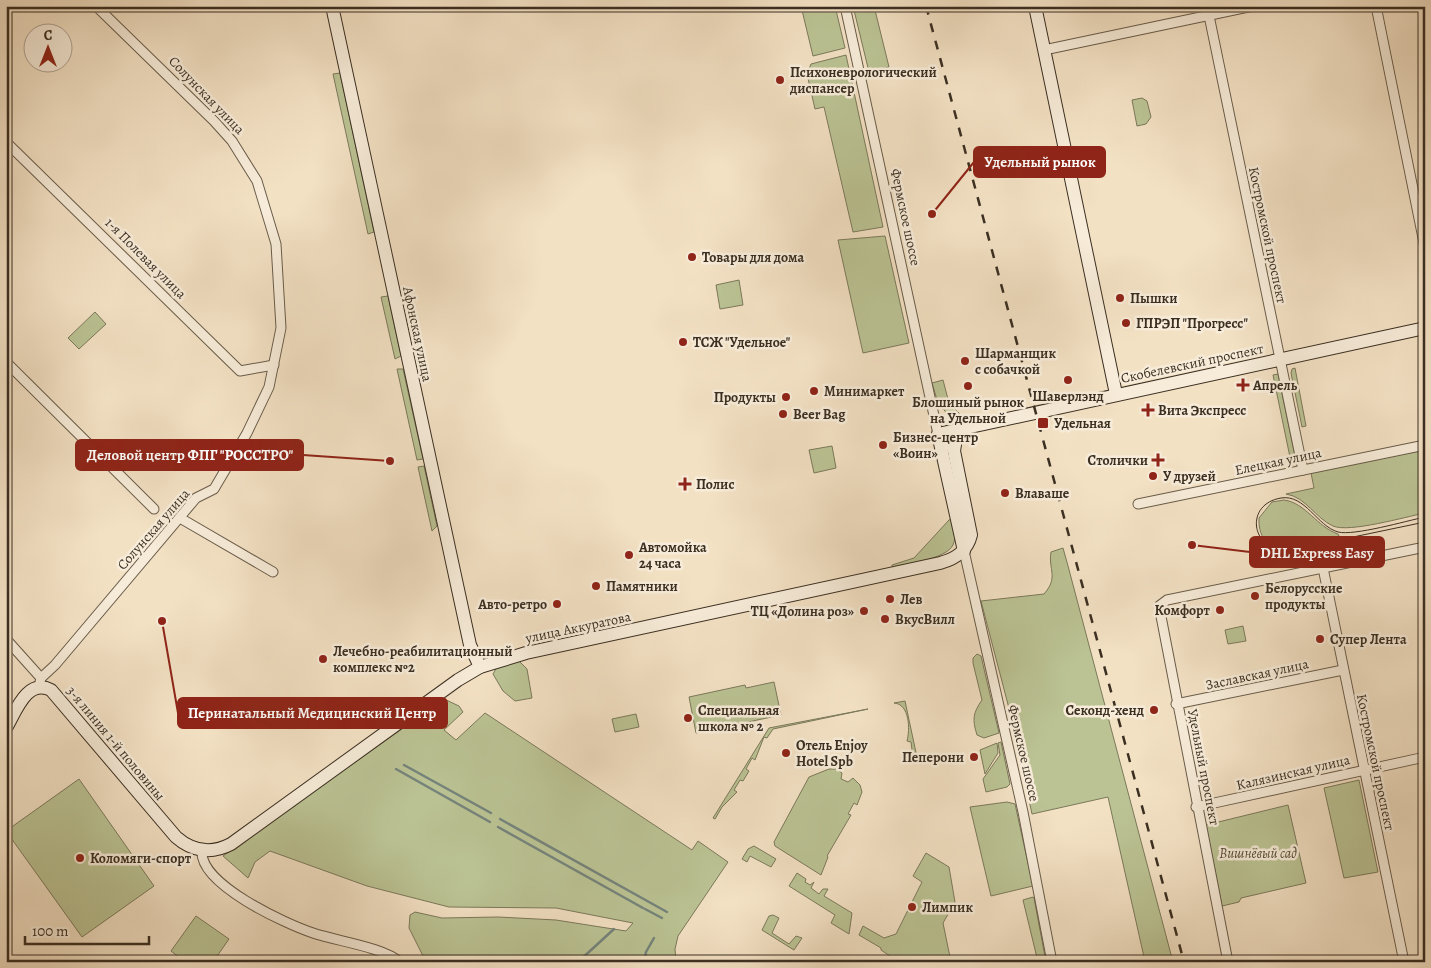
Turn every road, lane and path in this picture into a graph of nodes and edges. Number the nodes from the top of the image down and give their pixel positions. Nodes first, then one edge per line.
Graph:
1 (96, 6) edge
2 (332, 6) edge
3 (845, 6) edge
4 (1036, 6) edge
5 (1254, 6) edge
6 (1376, 6) edge
7 (1207, 11) edge
8 (1044, 50) junction
9 (6, 142) edge
10 (1425, 248) edge
11 (1425, 328) edge
12 (1280, 360) junction
13 (6, 362) edge
14 (274, 365) junction
15 (1116, 394) junction
16 (965, 428) junction
17 (938, 434) junction
18 (1425, 445) edge
19 (954, 451) junction
20 (1303, 470) junction
21 (1138, 504) dead end
22 (154, 509) dead end
23 (180, 518) junction
24 (1425, 547) edge
25 (964, 551) junction
26 (1322, 568) junction
27 (273, 572) dead end
28 (6, 639) edge
29 (480, 666) junction
30 (1343, 670) junction
31 (40, 682) junction
32 (1176, 704) junction
33 (6, 728) edge
34 (1425, 757) edge
35 (1364, 770) junction
36 (1196, 807) junction
37 (188, 846) joint
38 (202, 850) junction
39 (400, 962) edge
40 (1052, 962) edge
41 (1228, 962) edge
42 (1404, 962) edge

1 - 14 street, Солунская улица
2 - 29 street, Афонская улица
3 - 17 street, Фермское шоссе
4 - 8 street
5 - 7 street
6 - 10 street
7 - 8 street
7 - 12 street, Костромской проспект
8 - 15 street
9 - 14 street, 1-я Полевая улица
11 - 12 street, Скобелевский проспект
12 - 15 street, Скобелевский проспект
12 - 20 street, Костромской проспект
13 - 22 street
14 - 23 street, Солунская улица
15 - 16 street, Скобелевский проспект
16 - 17 street, Скобелевский проспект
16 - 19 street
17 - 19 street
17 - 25 street, Фермское шоссе
18 - 20 street, Елецкая улица
19 - 25 street, Фермское шоссе
20 - 21 street, Елецкая улица
23 - 27 street
23 - 31 street, Солунская улица
24 - 26 street
25 - 29 street, улица Аккуратова
25 - 40 street, Фермское шоссе
26 - 30 street, Костромской проспект
26 - 32 street, Удельный проспект
28 - 31 street, 3-я линия 1-й половины
29 - 38 street, улица Аккуратова
30 - 32 street, Заславская улица
30 - 35 street, Костромской проспект
31 - 33 street, Солунская улица
31 - 37 street, 3-я линия 1-й половины
32 - 36 street, Удельный проспект
34 - 35 street, Калязинская улица
35 - 36 street, Калязинская улица
35 - 42 street, Костромской проспект
36 - 41 street, Удельный проспект
37 - 38 street, улица Аккуратова
38 - 39 street

